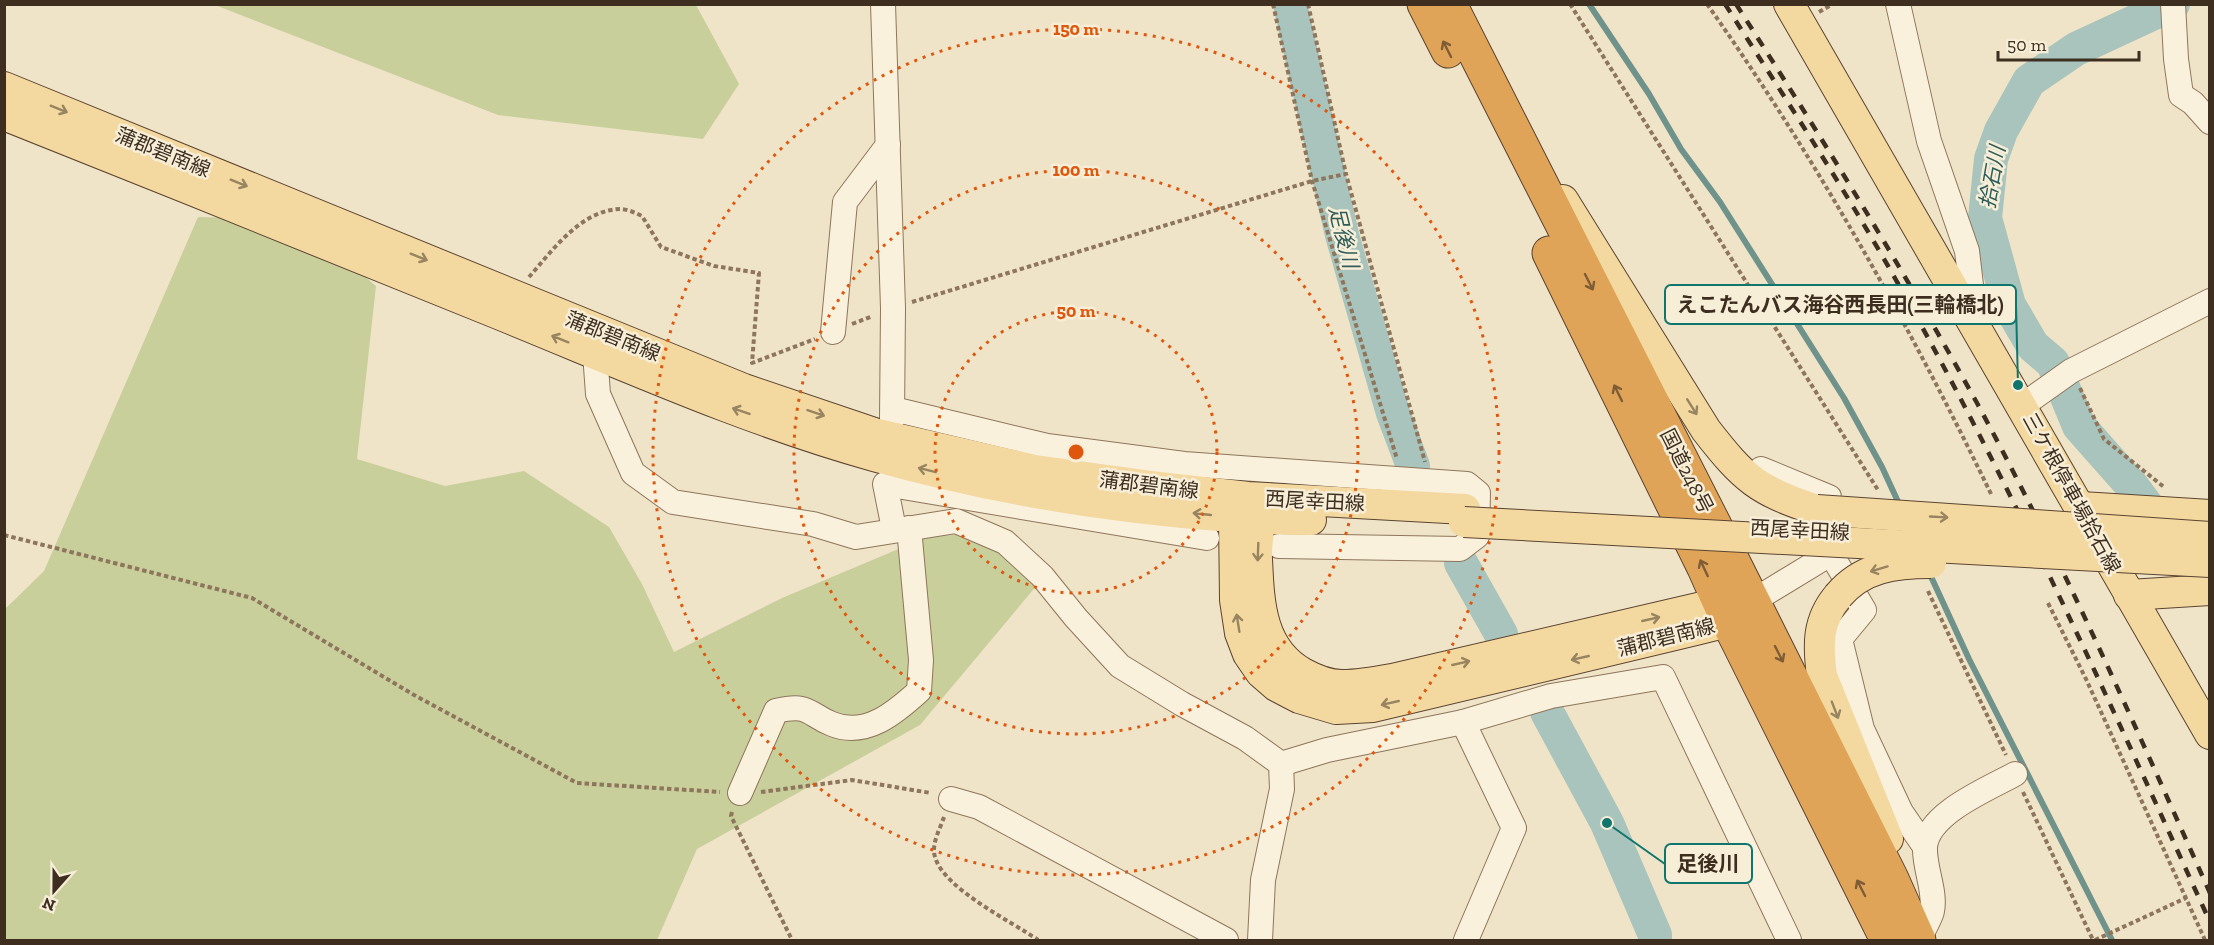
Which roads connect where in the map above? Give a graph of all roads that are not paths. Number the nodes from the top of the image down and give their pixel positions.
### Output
1 (883, 4) edge
2 (1424, 4) edge
3 (1450, 4) edge
4 (1789, 4) edge
5 (1898, 4) edge
6 (2174, 16) edge
7 (4, 87) edge
8 (1502, 111) junction
9 (4, 115) edge
10 (2210, 122) edge
11 (888, 145) junction
12 (1961, 299) junction
13 (2210, 301) edge
14 (833, 332) road end
15 (595, 353) junction
16 (2030, 397) junction
17 (1761, 469) dead end
18 (2081, 507) junction
19 (1247, 511) junction
20 (1465, 516) junction
21 (1894, 522) dead end
22 (2202, 522) edge
23 (901, 529) junction
24 (1207, 538) dead end
25 (1279, 546) dead end
26 (1830, 552) junction
27 (2210, 552) edge
28 (2210, 562) edge
29 (2207, 584) edge
30 (2129, 595) junction
31 (1753, 601) junction
32 (1724, 612) junction
33 (1463, 722) junction
34 (2210, 734) edge
35 (1281, 764) junction
36 (2014, 774) dead end
37 (740, 793) road end
38 (951, 799) road end
39 (1925, 847) junction
40 (1892, 879) junction
41 (1226, 940) edge
42 (1260, 940) edge
43 (1466, 940) edge
44 (1789, 940) edge
45 (1887, 940) edge
46 (1919, 940) edge

1 - 11 street
32 -> 2 highway, 国道248号
3 - 8 highway, 国道248号
4 - 12 main road, 三ケ根停車場拾石線
5 - 12 street
6 - 10 street
7 -> 19 main road, 蒲郡碧南線
8 -> 22 main road, bridge
8 -> 31 highway, 国道248号
15 -> 9 main road, 蒲郡碧南線
11 - 14 street
11 - 25 street
12 - 16 main road, 三ケ根停車場拾石線
13 - 16 street
19 -> 15 main road, 蒲郡碧南線
15 - 23 street
16 - 18 main road, 三ケ根停車場拾石線
17 - 26 street
18 - 22 main road
18 - 30 main road, 三ケ根停車場拾石線
19 - 20 main road, 西尾幸田線
19 - 32 main road, 蒲郡碧南線
20 - 27 main road, 西尾幸田線
20 - 28 main road, 西尾幸田線, bridge
21 - 26 street
23 - 24 street
23 - 35 street
23 - 37 street
26 - 31 street
26 - 39 street
29 - 30 main road
29 -> 40 main road, bridge
30 - 34 main road, 三ケ根停車場拾石線
31 - 32 main road, 蒲郡碧南線
31 -> 40 highway, 国道248号
45 -> 32 highway, 国道248号
33 - 35 street
33 - 43 street
33 - 44 street
35 - 42 street
36 - 39 street
38 - 41 street
39 - 46 street
40 - 46 highway, 国道248号

